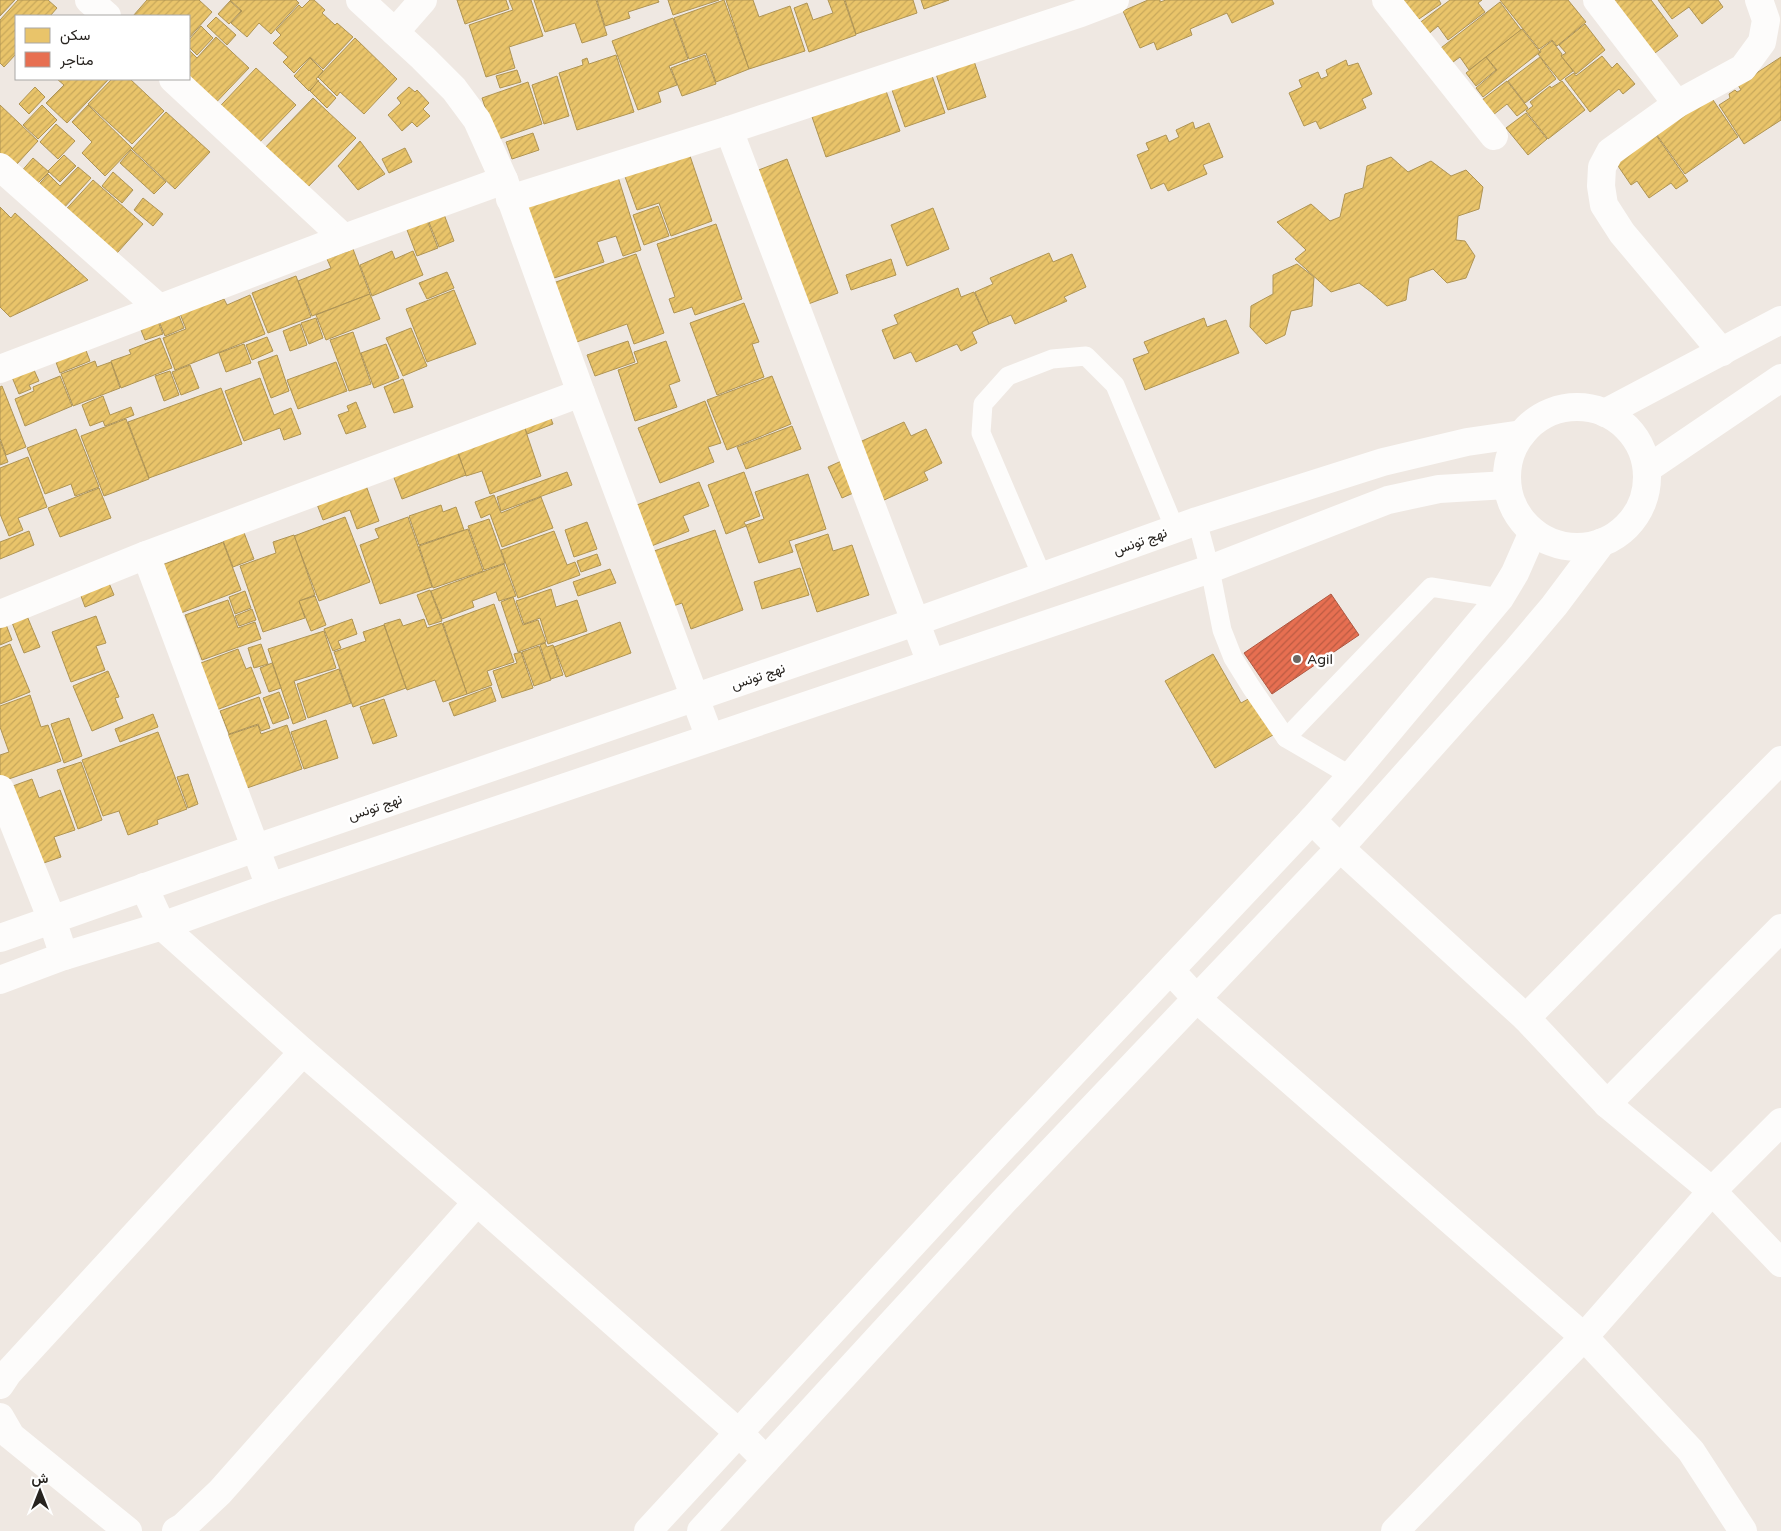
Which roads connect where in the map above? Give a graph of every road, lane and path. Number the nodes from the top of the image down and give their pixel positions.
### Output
1 (89, 0) edge
2 (360, 0) edge
3 (423, 0) edge
4 (1115, 0) edge
5 (1386, 0) edge
6 (1597, 0) edge
7 (1759, 0) edge
8 (1079, 7) edge
9 (106, 15) edge
10 (395, 32) junction
11 (174, 80) edge
12 (1677, 104) junction
13 (729, 130) junction
14 (1494, 136) dead end
15 (0, 167) edge
16 (507, 189) junction
17 (344, 238) junction
18 (159, 308) junction
19 (1781, 320) edge
20 (1722, 352) junction
21 (0, 369) edge
22 (1781, 378) edge
23 (581, 393) junction
24 (1604, 413) junction
25 (1522, 434) junction
26 (1647, 469) junction
27 (1507, 485) junction
28 (1186, 525) junction
29 (1533, 532) junction
30 (1602, 542) junction
31 (146, 554) junction
32 (1210, 569) junction
33 (1042, 576) junction
34 (1500, 598) junction
35 (0, 614) edge
36 (915, 622) junction
37 (931, 663) junction
38 (696, 698) junction
39 (710, 738) junction
40 (1286, 738) junction
41 (1781, 760) edge
42 (1352, 776) junction
43 (0, 789) edge
44 (1312, 820) junction
45 (256, 848) junction
46 (1340, 848) junction
47 (144, 887) junction
48 (270, 887) junction
49 (52, 920) junction
50 (162, 926) junction
51 (1781, 928) edge
52 (0, 938) edge
53 (64, 956) junction
54 (1171, 971) junction
55 (0, 980) edge
56 (1197, 999) junction
57 (1526, 1018) junction
58 (303, 1052) junction
59 (1607, 1104) junction
60 (1781, 1122) edge
61 (1712, 1191) junction
62 (477, 1202) junction
63 (1781, 1263) edge
64 (1584, 1337) junction
65 (0, 1385) edge
66 (0, 1416) edge
67 (738, 1433) junction
68 (766, 1460) junction
69 (128, 1531) edge
70 (176, 1531) edge
71 (648, 1531) edge
72 (701, 1531) edge
73 (1395, 1531) edge
74 (1743, 1531) edge

1 - 9 street
2 - 10 street
3 - 10 street
4 - 8 street
5 - 14 street
6 - 12 street
7 - 12 street
8 - 13 street
10 - 16 street
11 - 17 street
12 - 20 street
13 - 16 street
13 - 36 street
15 - 18 street
16 - 17 street
16 - 23 street
17 - 18 street
18 - 21 street
19 - 20 street
20 - 24 street
22 - 26 street
23 - 31 street
23 - 38 street
24 - 25 street
24 - 26 street
25 - 27 street
25 - 28 street, نهج تونس
26 - 30 street
27 - 29 street
27 - 32 street
28 - 32 lane
28 - 33 street, نهج تونس
28 - 33 lane
29 - 30 street
29 - 34 street
30 - 46 street
31 - 35 street
31 - 45 street
32 - 37 street
32 - 40 lane
33 - 36 street, نهج تونس
34 - 40 lane
34 - 42 street
36 - 37 street
36 - 38 street, نهج تونس
37 - 39 street
38 - 39 street
38 - 45 street, نهج تونس
39 - 48 street
40 - 42 lane
41 - 57 street
42 - 44 street
43 - 49 street
44 - 46 street
44 - 54 street
45 - 47 street, نهج تونس
45 - 48 street
46 - 56 street
46 - 57 street
47 - 49 street, نهج تونس
47 - 50 street
48 - 50 street
49 - 52 street, نهج تونس
49 - 53 street
50 - 53 street
50 - 58 street
51 - 59 street
53 - 55 street
54 - 56 street
54 - 67 street
56 - 64 street
56 - 68 street
57 - 59 street
58 - 62 street
58 - 65 street
59 - 61 street
60 - 61 street
61 - 63 street
61 - 64 street
62 - 67 street
62 - 70 street
64 - 73 street
64 - 74 street
66 - 69 street
67 - 68 street
67 - 71 street
68 - 72 street

